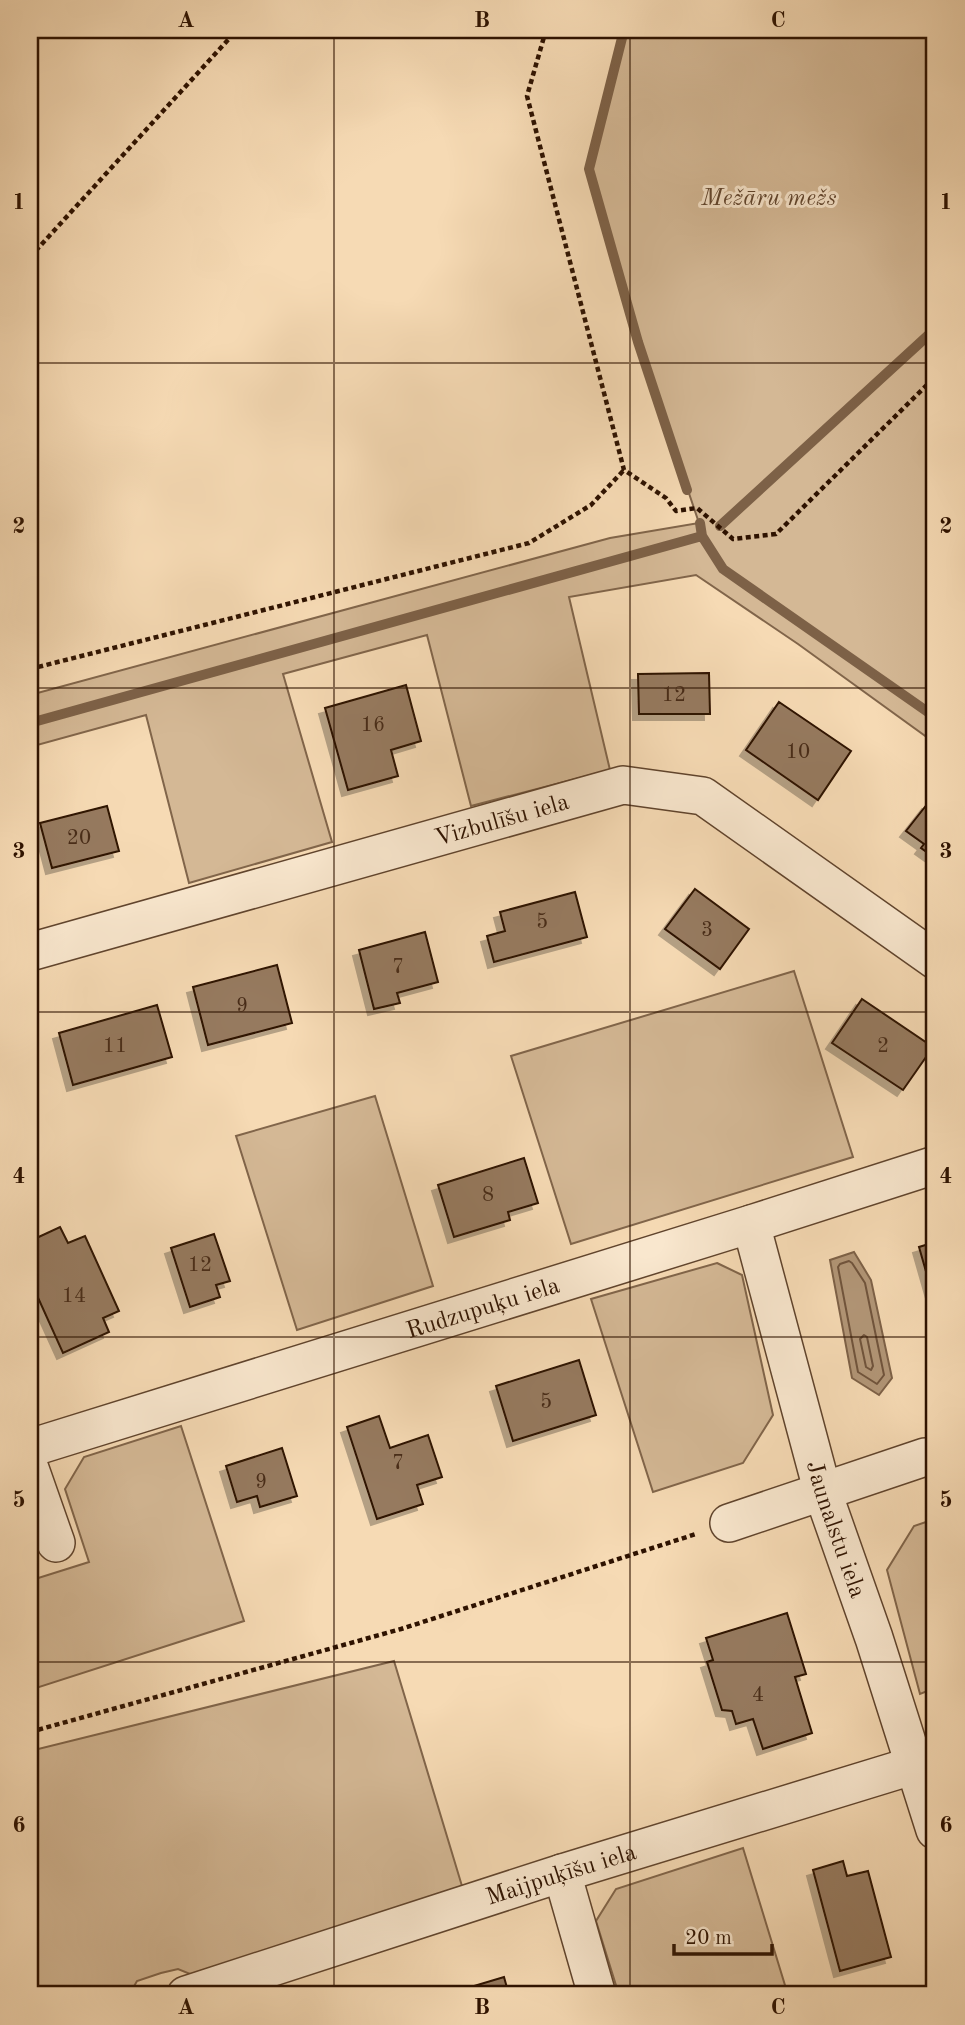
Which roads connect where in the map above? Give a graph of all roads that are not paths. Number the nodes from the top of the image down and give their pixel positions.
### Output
1 (30, 952) edge
2 (935, 960) edge
3 (935, 1165) edge
4 (751, 1224) junction
5 (30, 1448) edge
6 (925, 1457) dead end
7 (30, 1469) edge
8 (823, 1493) junction
9 (729, 1523) road end
10 (56, 1543) dead end
11 (925, 1761) edge
12 (935, 1829) edge
13 (562, 1873) junction
14 (186, 1995) edge
15 (597, 1995) edge

1 - 2 street, Vizbulīšu iela
3 - 4 street, Rudzupuķu iela
4 - 5 street, Rudzupuķu iela
4 - 8 street, Jaunalstu iela
6 - 8 street
7 - 10 street
8 - 9 street
8 - 11 street, Jaunalstu iela
11 - 12 street, Jaunalstu iela
11 - 13 street, Maijpuķīšu iela
13 - 14 street, Maijpuķīšu iela
13 - 15 street

